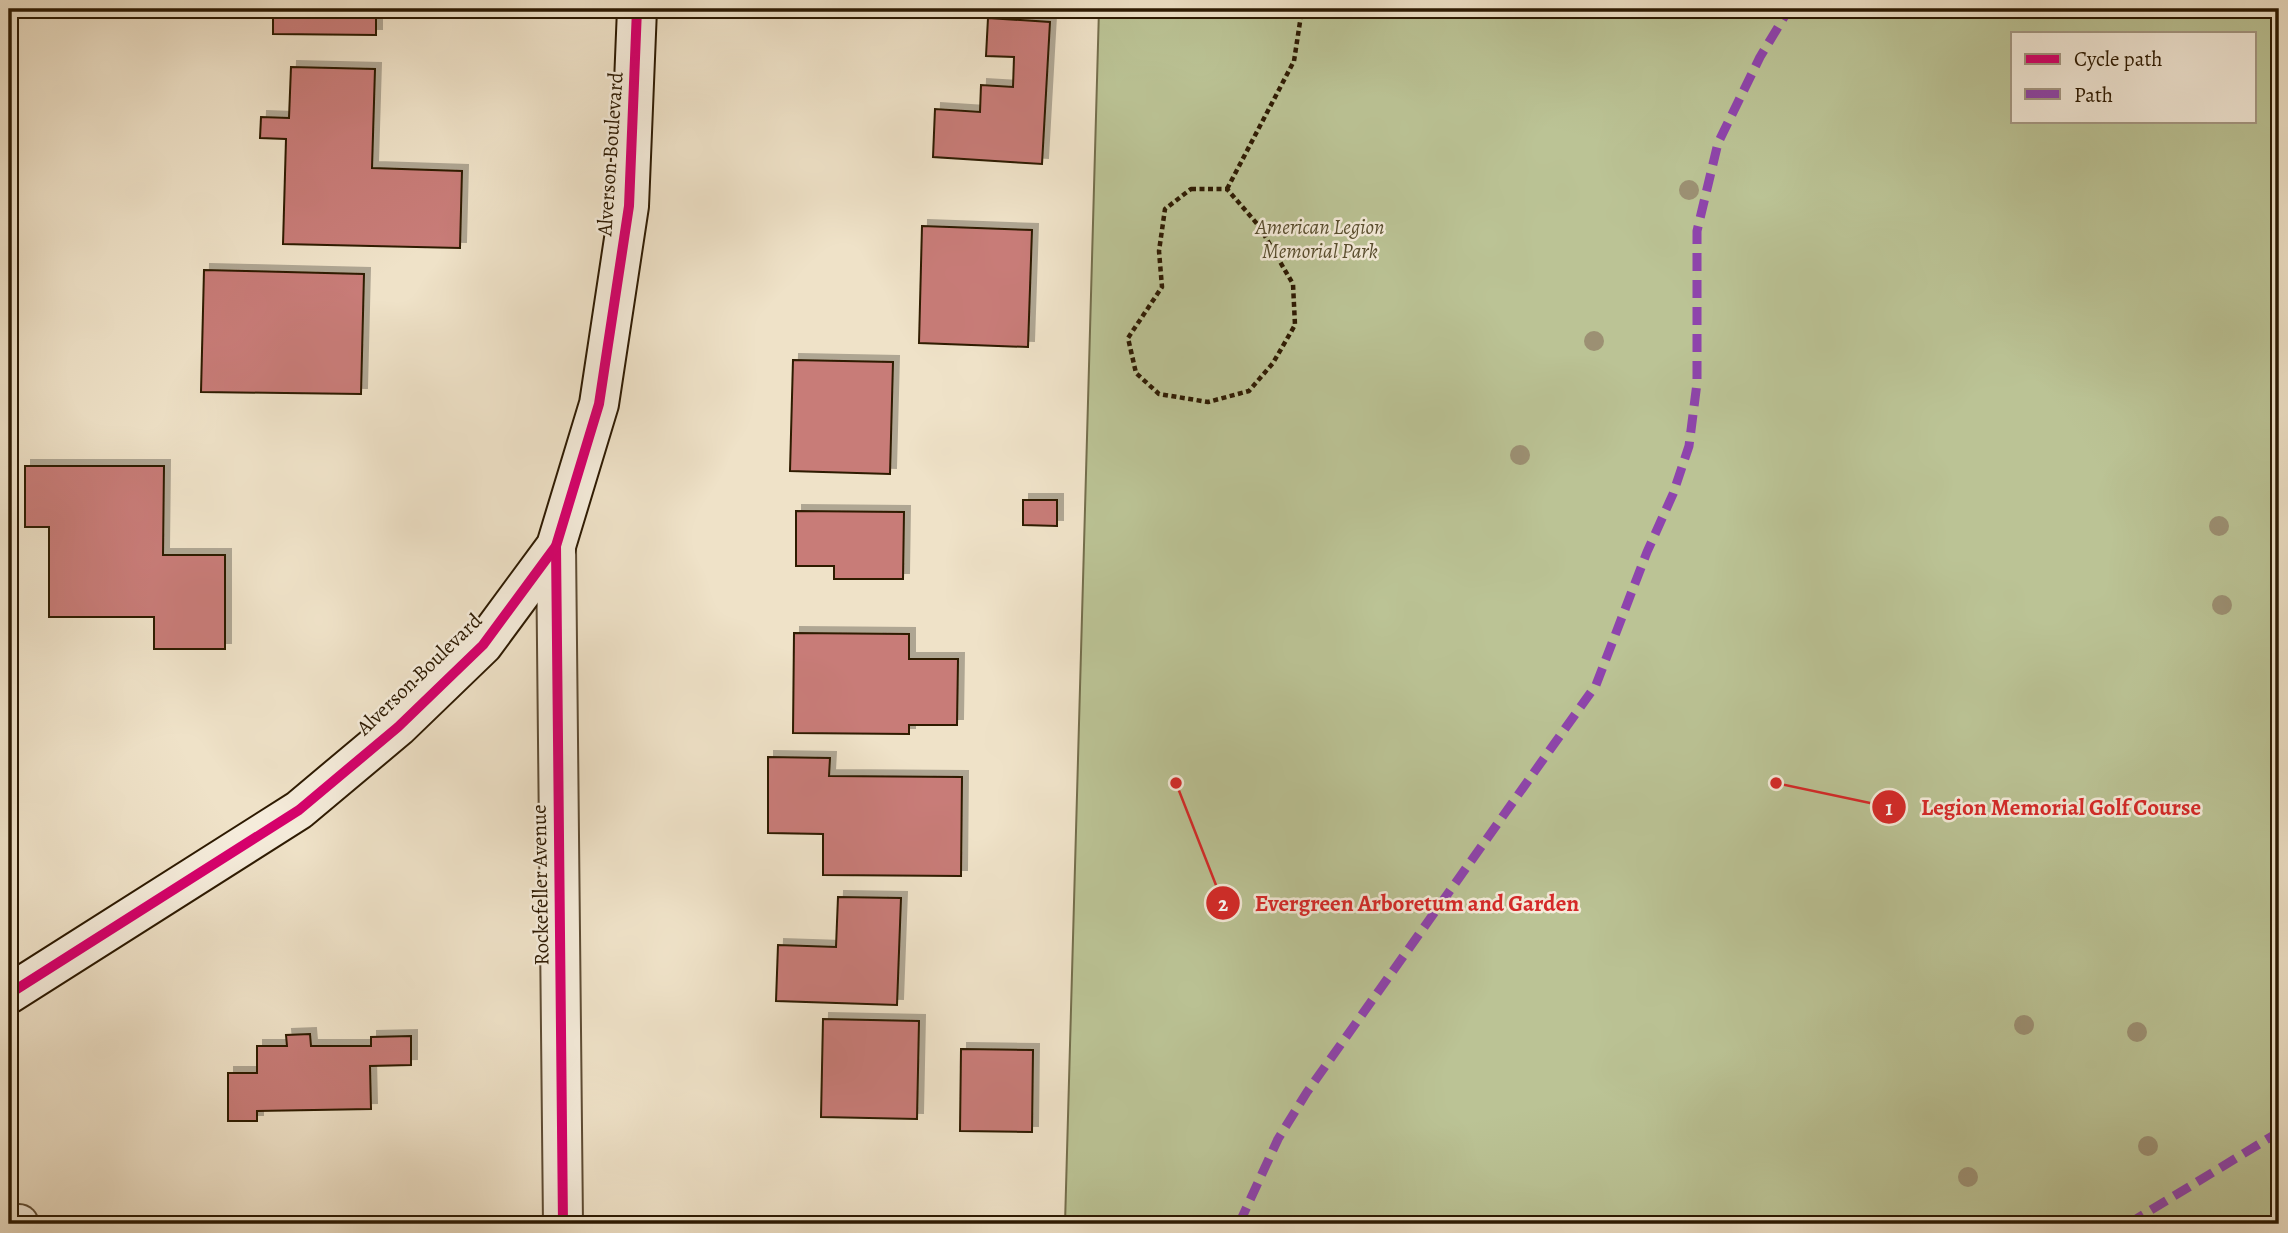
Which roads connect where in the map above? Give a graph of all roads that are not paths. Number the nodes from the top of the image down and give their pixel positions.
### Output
1 (637, 9) edge
2 (556, 546) junction
3 (9, 994) edge
4 (9, 1224) edge
5 (19, 1224) edge
6 (563, 1224) edge

1 - 2 main road, Alverson Boulevard
2 - 3 main road, Alverson Boulevard
2 - 6 main road, Rockefeller Avenue
4 - 5 main road

